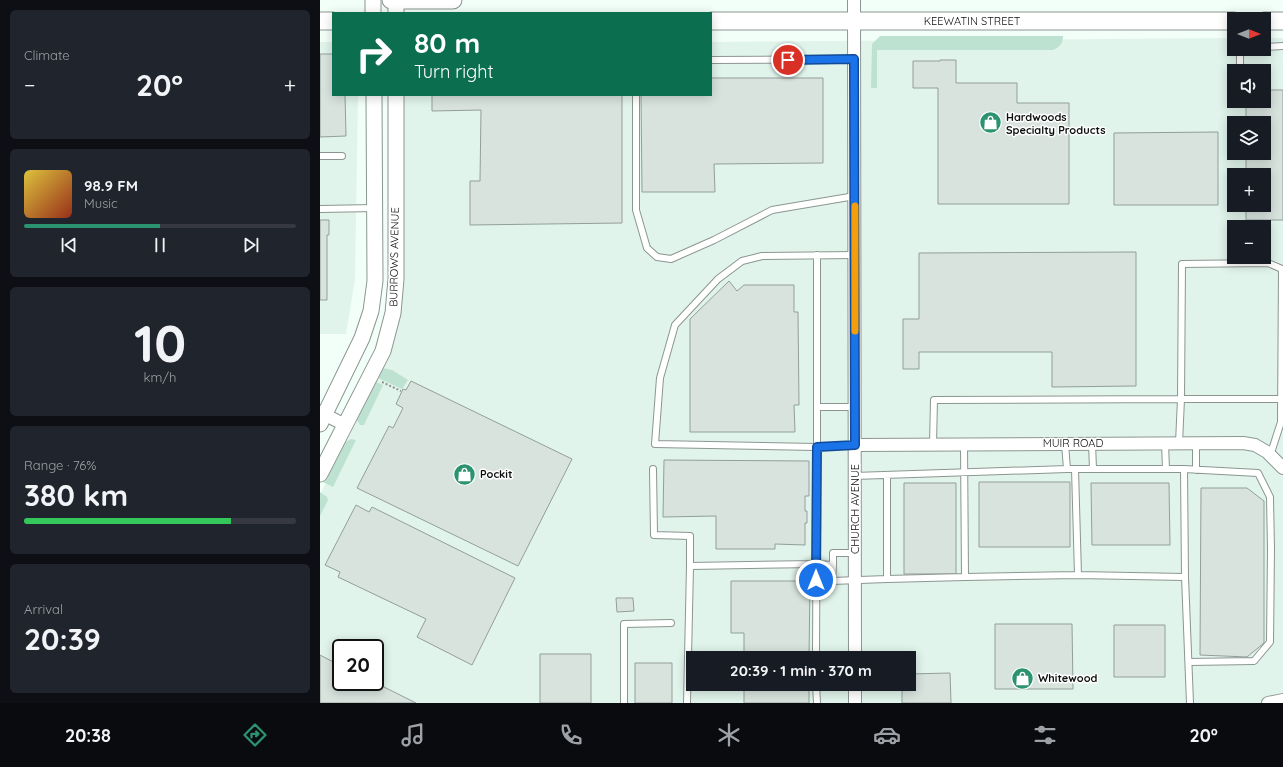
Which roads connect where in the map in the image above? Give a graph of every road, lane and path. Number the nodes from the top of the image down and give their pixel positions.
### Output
1 (373, 0) edge
2 (391, 0) edge
3 (396, 0) edge
4 (453, 0) edge
5 (854, 0) edge
6 (373, 12) edge
7 (396, 12) edge
8 (320, 21) edge
9 (332, 21) edge
10 (712, 21) edge
11 (854, 21) junction
12 (1227, 21) edge
13 (1271, 21) edge
14 (1283, 21) edge
15 (1283, 46) edge
16 (1271, 47) edge
17 (854, 59) junction
18 (712, 60) edge
19 (374, 96) edge
20 (396, 96) edge
21 (636, 96) edge
22 (320, 156) edge
23 (342, 156) dead end
24 (855, 196) junction
25 (375, 208) junction
26 (396, 208) junction
27 (320, 209) edge
28 (817, 255) junction
29 (855, 255) junction
30 (1282, 269) edge
31 (370, 376) junction
32 (401, 391) dead end
33 (1181, 399) junction
34 (1281, 399) junction
35 (817, 407) junction
36 (855, 407) junction
37 (322, 417) edge
38 (345, 425) junction
39 (1092, 443) junction
40 (1165, 443) junction
41 (1179, 443) junction
42 (1196, 443) junction
43 (933, 444) junction
44 (964, 444) junction
45 (1065, 444) junction
46 (855, 445) junction
47 (817, 447) junction
48 (1270, 456) junction
49 (1283, 468) edge
50 (653, 469) dead end
51 (1067, 469) junction
52 (1075, 469) junction
53 (1094, 469) junction
54 (1166, 469) junction
55 (1184, 469) junction
56 (1196, 470) junction
57 (965, 472) junction
58 (320, 474) edge
59 (888, 475) junction
60 (854, 476) junction
61 (855, 553) junction
62 (816, 564) junction
63 (833, 565) junction
64 (690, 566) junction
65 (1078, 575) junction
66 (965, 577) junction
67 (1185, 577) junction
68 (887, 579) junction
69 (855, 580) junction
70 (671, 623) dead end
71 (816, 651) edge
72 (855, 651) edge
73 (1189, 662) junction
74 (816, 691) edge
75 (855, 691) edge
76 (1283, 700) edge
77 (624, 703) edge
78 (687, 703) edge
79 (817, 703) edge
80 (855, 703) edge
81 (1190, 703) edge
82 (1268, 703) edge

1 - 6 street
2 - 3 main road
3 - 4 main road
3 - 7 street
5 - 11 street, CHURCH AVENUE
8 - 9 main road
10 - 11 main road, KEEWATIN STREET
11 - 12 main road, KEEWATIN STREET
11 - 17 street, CHURCH AVENUE
13 - 14 main road
15 - 16 lane
17 - 18 lane
17 - 24 street, CHURCH AVENUE
19 - 25 street, BURROWS AVENUE
20 - 26 street, BURROWS AVENUE
21 - 24 lane
22 - 23 lane
24 - 29 street, CHURCH AVENUE
25 - 26 street
25 - 27 lane
25 - 37 street, BURROWS AVENUE
26 - 31 street, BURROWS AVENUE
28 - 29 lane
28 - 35 lane
28 - 47 lane
29 - 36 street, CHURCH AVENUE
30 - 33 lane
30 - 34 lane
31 - 32 path
31 - 38 street, BURROWS AVENUE
33 - 34 lane
33 - 41 lane
33 - 43 lane
34 - 48 lane
35 - 36 lane
35 - 47 lane
36 - 46 street, CHURCH AVENUE
37 - 38 street
38 - 58 street, BURROWS AVENUE
39 - 40 street, MUIR ROAD
39 - 45 street, MUIR ROAD
39 - 53 lane
40 - 41 street, MUIR ROAD
40 - 54 lane
41 - 42 street, MUIR ROAD
42 - 48 street, MUIR ROAD
42 - 56 lane
43 - 44 street, MUIR ROAD
43 - 46 street, MUIR ROAD
44 - 45 street, MUIR ROAD
44 - 57 lane
45 - 51 lane
46 - 47 lane
46 - 60 street, CHURCH AVENUE
47 - 62 lane
48 - 49 street, MUIR ROAD
50 - 64 lane
51 - 52 lane
51 - 57 lane
52 - 53 lane
52 - 65 lane
53 - 54 lane
54 - 55 lane
55 - 56 lane
55 - 67 lane
56 - 73 lane
57 - 59 lane
57 - 66 lane
59 - 60 lane
59 - 68 lane
60 - 61 street, CHURCH AVENUE
61 - 63 lane
61 - 69 street, CHURCH AVENUE
62 - 63 lane
62 - 64 lane
62 - 71 lane
63 - 69 lane
64 - 78 lane
65 - 66 lane
65 - 67 lane
66 - 68 lane
67 - 73 lane
68 - 69 lane
69 - 72 street, CHURCH AVENUE
70 - 77 lane
73 - 81 lane
74 - 79 lane
75 - 80 street
76 - 82 street

